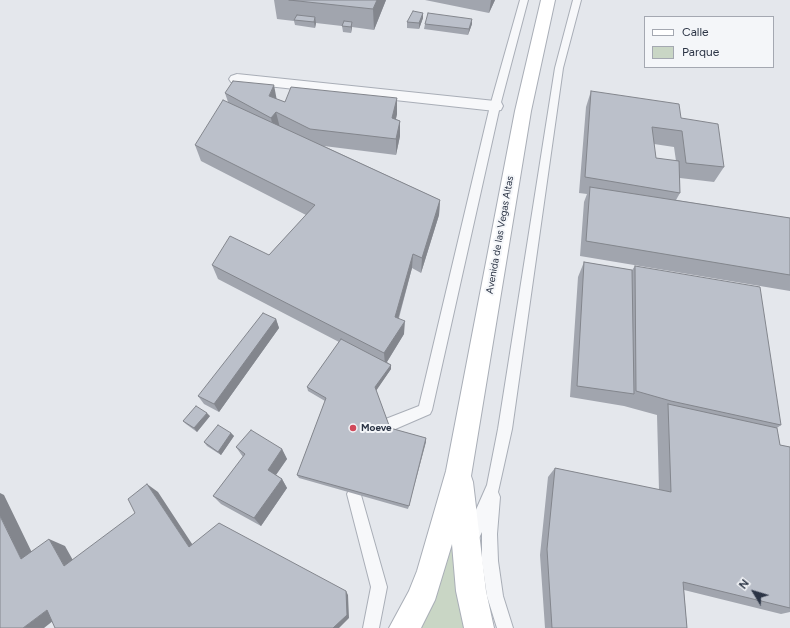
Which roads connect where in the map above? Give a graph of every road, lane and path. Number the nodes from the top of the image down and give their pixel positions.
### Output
1 (524, 0) edge
2 (548, 0) edge
3 (577, 0) edge
4 (237, 79) dead end
5 (495, 106) junction
6 (378, 446) edge
7 (367, 466) edge
8 (459, 471) junction
9 (494, 485) junction
10 (467, 548) junction
11 (371, 628) edge
12 (404, 628) edge
13 (479, 628) edge
14 (504, 628) edge

1 - 5 lane
2 - 8 main road, Avenida de las Vegas Altas
3 - 9 lane
4 - 5 street
5 - 6 lane
7 - 11 lane
8 - 10 main road, Avenida de las Vegas Altas
8 - 12 main road, Avenida de las Vegas Altas
9 - 10 lane
9 - 14 lane
10 - 13 main road, Avenida de las Vegas Altas

